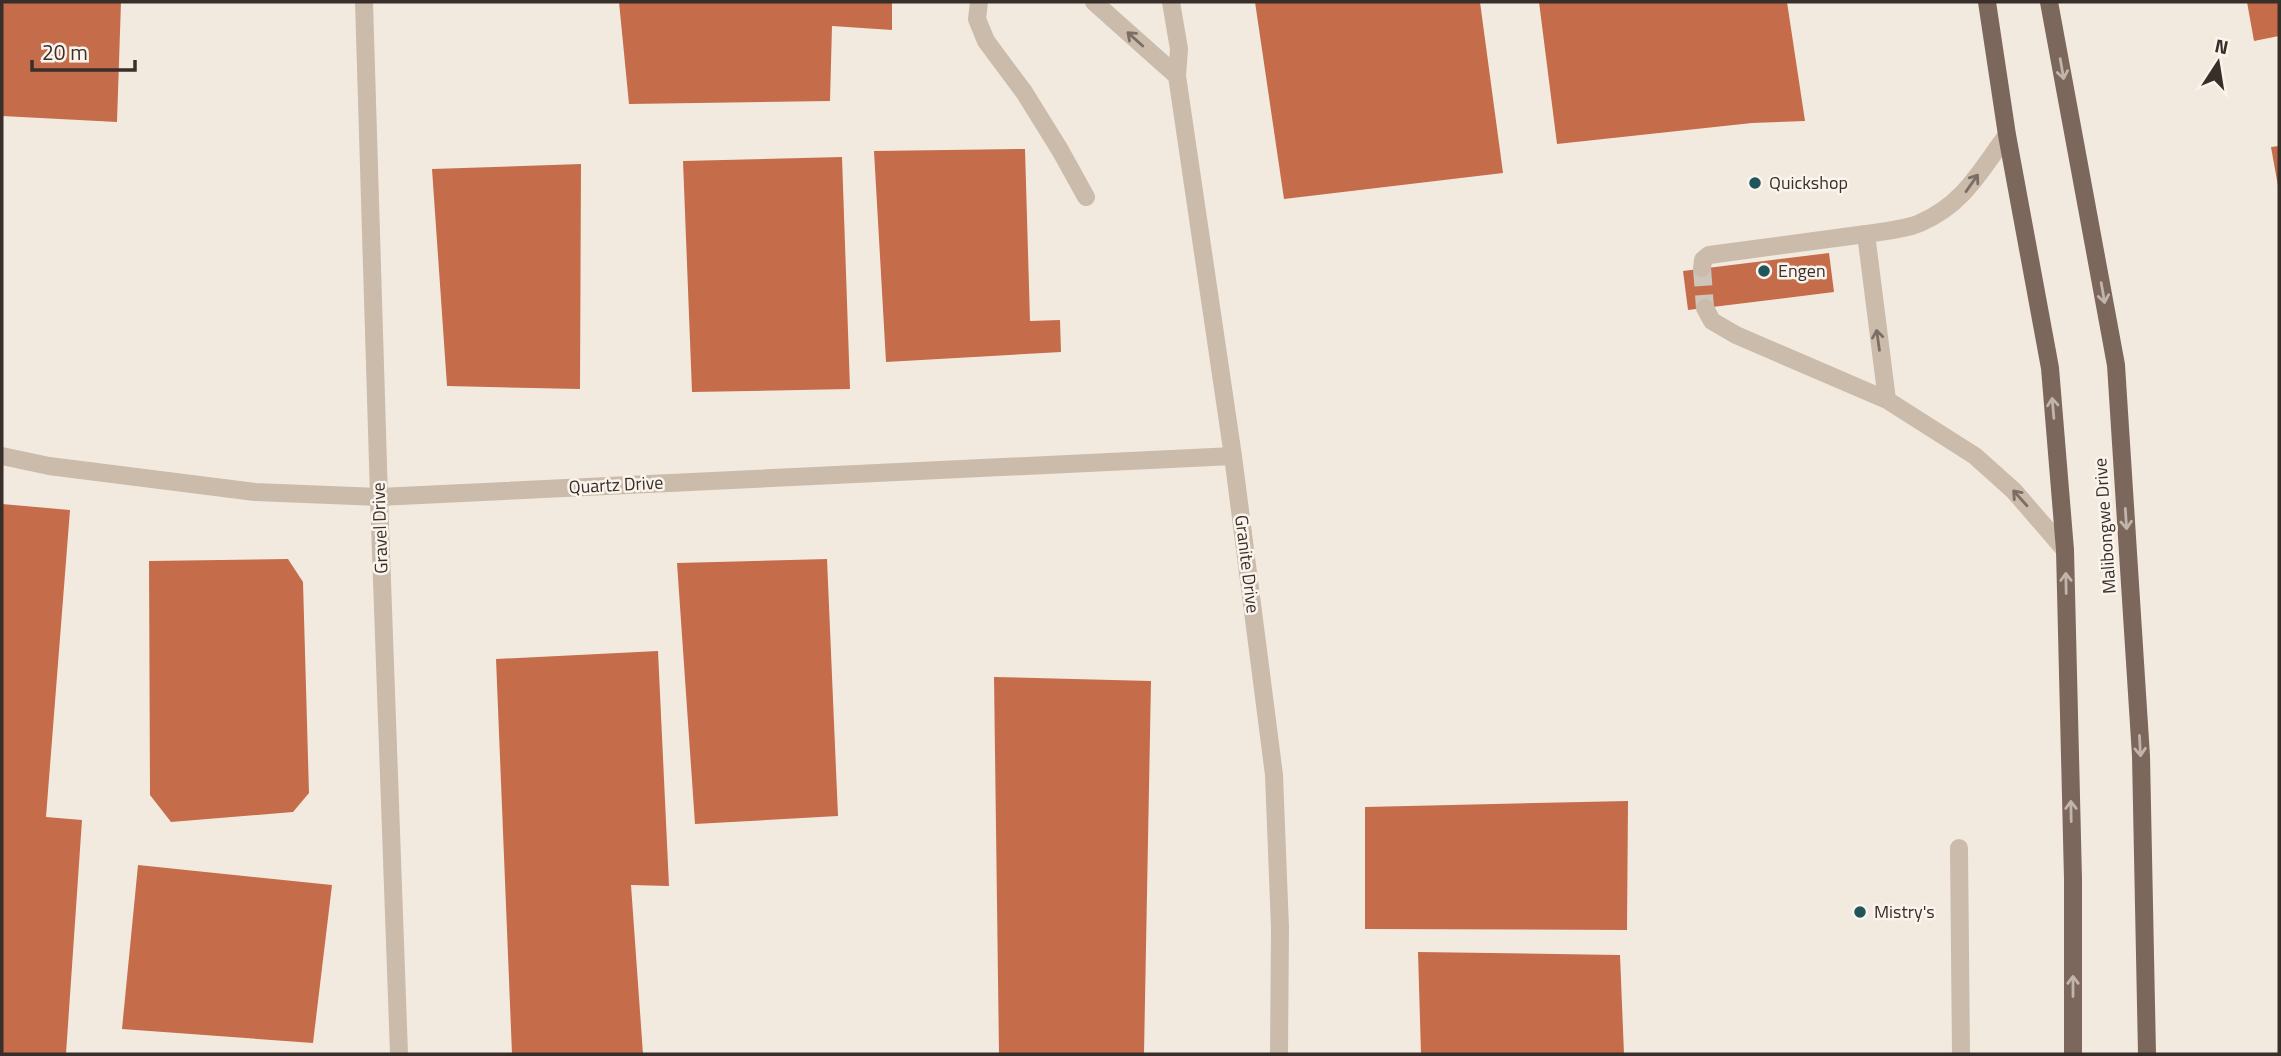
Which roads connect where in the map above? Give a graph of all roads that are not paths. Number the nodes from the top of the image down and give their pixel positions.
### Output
1 (364, 2) edge
2 (979, 2) edge
3 (1094, 2) edge
4 (1171, 2) edge
5 (1987, 2) edge
6 (2049, 2) edge
7 (1177, 76) junction
8 (2007, 135) junction
9 (1086, 197) dead end
10 (1866, 234) junction
11 (1702, 268) dead end
12 (1705, 308) tunnel mouth
13 (1887, 400) junction
14 (2, 456) edge
15 (1233, 456) junction
16 (379, 497) junction
17 (2066, 550) junction
18 (1959, 848) dead end
19 (399, 1054) edge
20 (1279, 1054) edge
21 (1961, 1054) edge
22 (2073, 1054) edge
23 (2147, 1054) edge

1 - 16 street, Gravel Drive
2 - 9 street
7 -> 3 street
4 - 7 street, Granite Drive
5 - 8 main road
6 -> 23 main road, Malibongwe Drive
7 - 15 street, Granite Drive
10 -> 8 street
17 -> 8 main road
10 - 11 street
13 -> 10 street
12 - 13 street
17 -> 13 street
14 - 16 street, Quartz Drive
15 - 16 street, Quartz Drive
15 - 20 street, Granite Drive
16 - 19 street, Gravel Drive
22 -> 17 main road
18 - 21 street

